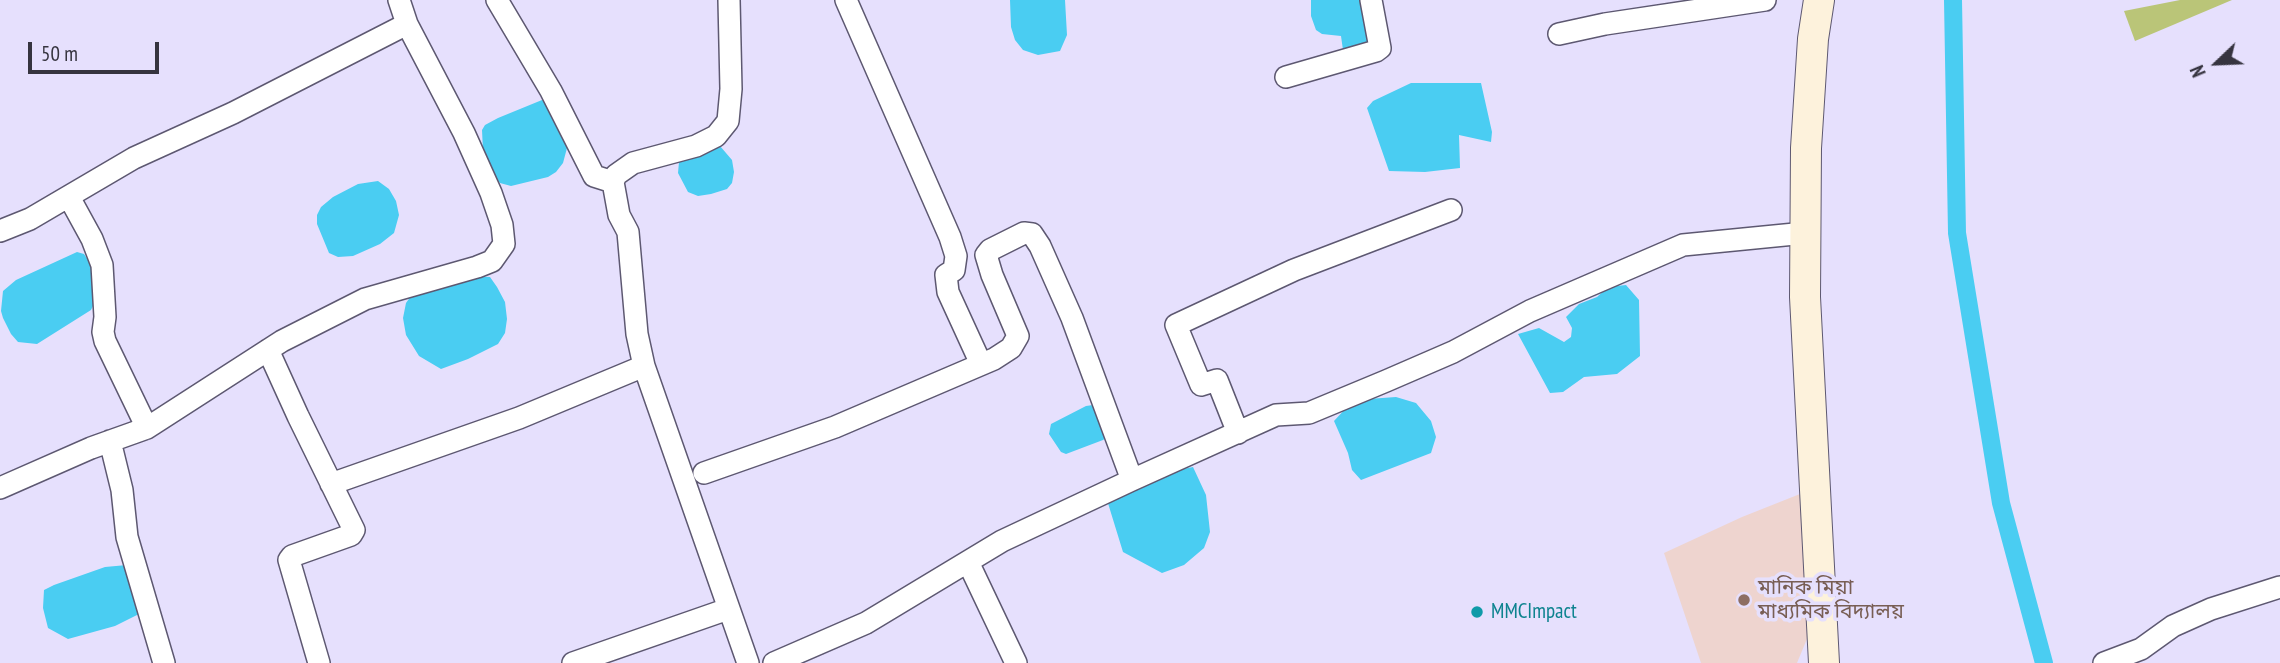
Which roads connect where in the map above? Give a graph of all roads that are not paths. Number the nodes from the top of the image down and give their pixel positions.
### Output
1 (399, 0) edge
2 (497, 0) edge
3 (729, 0) edge
4 (846, 0) edge
5 (1371, 0) edge
6 (1765, 0) edge
7 (1819, 0) edge
8 (407, 24) junction
9 (1559, 34) dead end
10 (1286, 77) dead end
11 (613, 182) junction
12 (69, 197) junction
13 (1451, 210) dead end
14 (0, 231) edge
15 (1805, 233) junction
16 (268, 350) junction
17 (981, 364) junction
18 (644, 366) junction
19 (147, 428) junction
20 (1238, 433) junction
21 (110, 441) junction
22 (704, 473) dead end
23 (1132, 480) junction
24 (331, 484) junction
25 (0, 488) edge
26 (968, 562) junction
27 (2280, 587) edge
28 (728, 609) junction
29 (164, 663) edge
30 (319, 663) edge
31 (573, 663) edge
32 (748, 663) edge
33 (774, 663) edge
34 (1016, 663) edge
35 (1824, 663) edge
36 (2104, 663) edge

1 - 8 street
2 - 11 street
3 - 11 street
4 - 17 street
5 - 10 street
6 - 9 street
7 - 15 street
8 - 12 street
8 - 16 street
11 - 18 street
12 - 14 street
12 - 19 street
13 - 20 street
15 - 20 street
15 - 35 street
16 - 19 street
16 - 24 street
17 - 22 street
17 - 23 street
18 - 24 street
18 - 28 street
19 - 21 street
20 - 23 street
21 - 25 street
21 - 29 street
23 - 26 street
24 - 30 street
26 - 33 street
26 - 34 street
27 - 36 street
28 - 31 street
28 - 32 street

